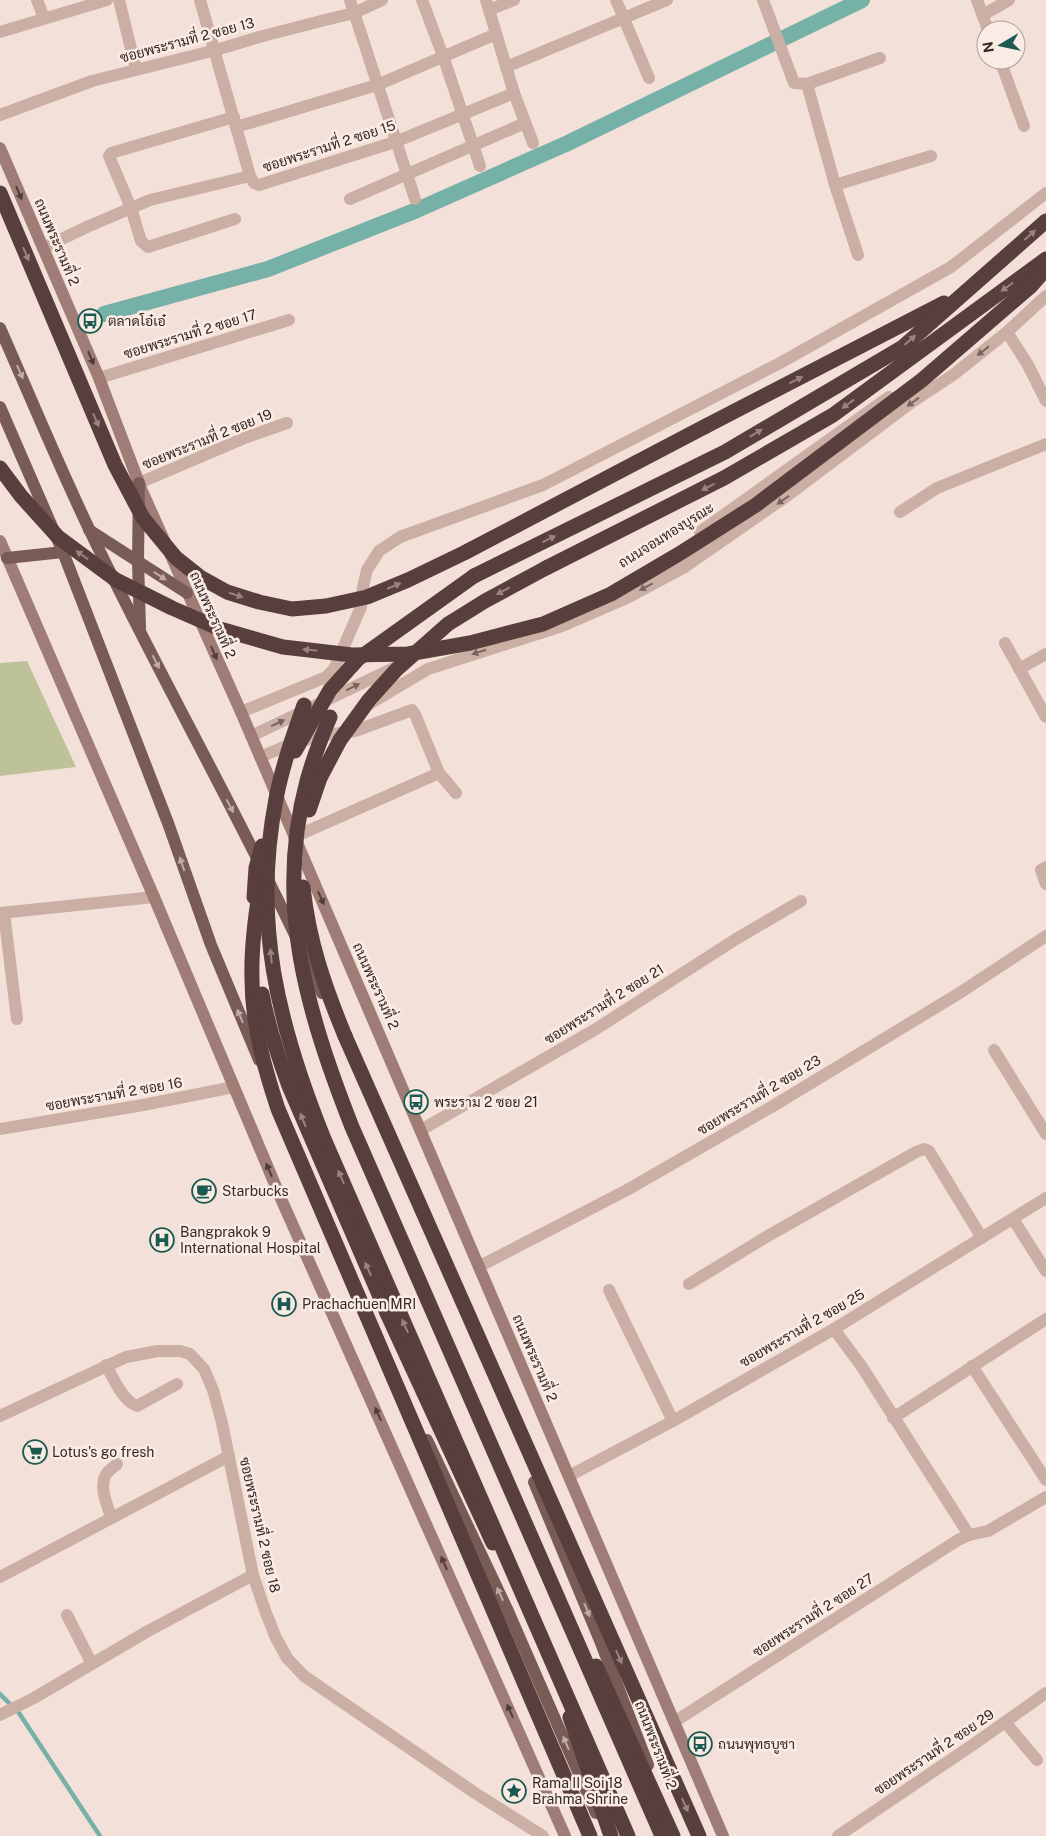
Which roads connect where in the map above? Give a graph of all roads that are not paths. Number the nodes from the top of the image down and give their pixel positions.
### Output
1 (37, 0) edge
2 (107, 0) edge
3 (120, 0) edge
4 (200, 0) edge
5 (382, 0) edge
6 (422, 0) edge
7 (514, 0) edge
8 (616, 0) edge
9 (667, 0) edge
10 (763, 0) edge
11 (978, 0) edge
12 (1009, 0) edge
13 (488, 5) edge
14 (352, 6) edge
15 (983, 15) junction
16 (623, 17) junction
17 (44, 18) junction
18 (985, 20) edge
19 (0, 32) edge
20 (496, 34) junction
21 (216, 50) junction
22 (443, 56) junction
23 (880, 58) dead end
24 (506, 67) junction
25 (136, 69) junction
26 (1004, 70) edge
27 (648, 78) dead end
28 (807, 84) junction
29 (377, 85) junction
30 (514, 92) junction
31 (462, 114) junction
32 (0, 115) edge
33 (235, 122) junction
34 (525, 123) junction
35 (1024, 126) dead end
36 (395, 142) junction
37 (473, 144) junction
38 (533, 144) dead end
39 (0, 148) edge
40 (931, 156) dead end
41 (480, 166) dead end
42 (406, 173) junction
43 (250, 176) junction
44 (835, 185) junction
45 (0, 193) edge
46 (1046, 193) edge
47 (350, 199) dead end
48 (415, 199) dead end
49 (131, 208) junction
50 (235, 219) dead end
51 (1046, 221) edge
52 (43, 248) junction
53 (858, 255) dead end
54 (1046, 259) edge
55 (1046, 270) edge
56 (968, 290) junction
57 (1046, 296) edge
58 (289, 320) dead end
59 (0, 328) edge
60 (1007, 332) junction
61 (99, 378) junction
62 (1046, 401) edge
63 (0, 407) edge
64 (287, 423) dead end
65 (1046, 444) edge
66 (0, 468) edge
67 (139, 483) junction
68 (900, 512) dead end
69 (89, 530) junction
70 (0, 541) edge
71 (63, 552) junction
72 (7, 558) junction
73 (138, 561) junction
74 (187, 593) junction
75 (140, 632) junction
76 (1005, 643) dead end
77 (1046, 654) edge
78 (1019, 669) junction
79 (304, 705) dead end
80 (241, 712) junction
81 (330, 716) dead end
82 (1046, 717) edge
83 (335, 735) junction
84 (252, 736) junction
85 (260, 758) junction
86 (439, 773) junction
87 (456, 793) dead end
88 (302, 801) junction
89 (271, 829) junction
90 (292, 832) junction
91 (1046, 867) edge
92 (1046, 884) edge
93 (154, 897) junction
94 (801, 901) dead end
95 (2, 913) edge
96 (1046, 936) edge
97 (17, 1020) dead end
98 (994, 1050) dead end
99 (234, 1086) junction
100 (0, 1129) edge
101 (420, 1130) junction
102 (1046, 1134) edge
103 (1046, 1198) edge
104 (1013, 1218) junction
105 (982, 1238) junction
106 (480, 1266) junction
107 (1046, 1271) edge
108 (690, 1284) dead end
109 (609, 1290) dead end
110 (1046, 1320) edge
111 (834, 1329) junction
112 (106, 1365) junction
113 (972, 1366) junction
114 (177, 1384) dead end
115 (0, 1416) edge
116 (893, 1418) junction
117 (673, 1421) junction
118 (229, 1456) junction
119 (117, 1464) dead end
120 (569, 1476) junction
121 (1046, 1480) edge
122 (1046, 1497) edge
123 (111, 1517) junction
124 (969, 1535) junction
125 (253, 1575) junction
126 (0, 1577) edge
127 (67, 1615) dead end
128 (92, 1664) junction
129 (1046, 1693) edge
130 (4, 1714) edge
131 (674, 1722) junction
132 (1005, 1722) junction
133 (1037, 1760) dead end
134 (544, 1836) edge
135 (565, 1836) edge
136 (590, 1836) edge
137 (606, 1836) edge
138 (611, 1836) edge
139 (628, 1836) edge
140 (662, 1836) edge
141 (674, 1836) edge
142 (699, 1836) edge
143 (724, 1836) edge
144 (838, 1836) edge

1 - 17 street
2 - 17 street
3 - 25 street
4 - 21 street
5 - 14 street, ซอยพระรามที่ 2 ซอย 13
6 - 22 street
7 - 13 street
8 - 16 street
9 - 16 street
10 - 28 street
11 - 15 street
12 - 15 street
13 - 20 street
14 - 21 street, ซอยพระรามที่ 2 ซอย 13
14 - 29 street
15 - 18 street
16 - 24 street
16 - 27 street
17 - 19 street
20 - 22 street
20 - 24 street
21 - 25 street, ซอยพระรามที่ 2 ซอย 13
21 - 33 street
22 - 29 street
22 - 31 street
23 - 28 street
24 - 30 street
25 - 32 street, ซอยพระรามที่ 2 ซอย 13
26 - 35 street
28 - 44 street
29 - 33 street
29 - 36 street
30 - 31 street, ซอยพระรามที่ 2 ซอย 15
30 - 34 street
31 - 36 street, ซอยพระรามที่ 2 ซอย 15
31 - 37 street
33 - 43 street
33 - 49 street
34 - 37 street
34 - 38 street
36 - 42 street
36 - 43 street, ซอยพระรามที่ 2 ซอย 15
37 - 41 street
37 - 42 street
39 -> 52 main road, ถนนพระรามที่ 2
40 - 44 street
42 - 47 street
42 - 48 street
43 - 49 street, ซอยพระรามที่ 2 ซอย 15
44 - 53 street
45 -> 56 highway, bridge
46 - 80 street
49 - 50 street
49 - 52 street, ซอยพระรามที่ 2 ซอย 15
56 -> 51 highway
52 -> 61 main road, ถนนพระรามที่ 2
54 -> 141 highway, bridge
55 -> 66 highway, bridge
84 -> 55 street, ถนนจอมทองบูรณะ
138 -> 56 highway, bridge
57 - 60 street
58 - 61 street, ซอยพระรามที่ 2 ซอย 17
59 -> 69 main road, ถนนพระรามที่ 2
60 - 62 street
60 -> 83 street
61 - 67 main road, ถนนพระรามที่ 2
63 - 71 main road
64 - 67 street, ซอยพระรามที่ 2 ซอย 19
65 - 68 street
67 - 73 main road
67 - 74 main road, ถนนพระรามที่ 2
69 - 73 main road
69 - 75 main road, ถนนพระรามที่ 2
70 - 72 main road
71 - 72 main road
137 -> 71 main road
72 - 93 main road
73 -> 74 main road
73 - 75 main road
74 -> 80 main road, ถนนพระรามที่ 2
75 -> 141 main road, ถนนพระรามที่ 2
76 - 78 street
77 - 78 street
78 - 82 street
79 - 89 highway, bridge
80 - 84 main road, ถนนพระรามที่ 2
81 - 88 highway, bridge
83 - 85 street
83 - 86 street
83 - 90 street
84 - 85 main road, ถนนพระรามที่ 2
85 - 90 main road, ถนนพระรามที่ 2
86 - 87 street
86 - 90 street
88 - 140 highway, bridge
88 -> 142 highway, bridge
89 - 136 highway, bridge
139 -> 89 highway, bridge
90 -> 101 main road, ถนนพระรามที่ 2
91 - 92 street
93 - 95 street
93 - 99 main road
94 - 101 street, ซอยพระรามที่ 2 ซอย 21
95 - 97 street
96 - 106 street, ซอยพระรามที่ 2 ซอย 23
98 - 102 street
99 - 100 street, ซอยพระรามที่ 2 ซอย 16
135 -> 99 main road
101 - 106 main road, ถนนพระรามที่ 2
103 - 104 street, ซอยพระรามที่ 2 ซอย 25
104 - 105 street, ซอยพระรามที่ 2 ซอย 25
104 - 107 street
105 - 108 street
105 - 111 street, ซอยพระรามที่ 2 ซอย 25
106 - 120 main road, ถนนพระรามที่ 2
109 - 117 street
110 - 113 street
111 - 116 street
111 - 117 street, ซอยพระรามที่ 2 ซอย 25
112 - 114 street
112 - 115 street, ซอยพระรามที่ 2 ซอย 18
112 - 118 street, ซอยพระรามที่ 2 ซอย 18
113 - 116 street
113 - 121 street
116 - 124 street
117 - 120 street, ซอยพระรามที่ 2 ซอย 25
118 - 123 street
118 - 125 street, ซอยพระรามที่ 2 ซอย 18
119 - 123 street
120 - 131 main road, ถนนพระรามที่ 2
122 - 124 street, ซอยพระรามที่ 2 ซอย 27
123 - 126 street
124 - 131 street, ซอยพระรามที่ 2 ซอย 27
125 - 128 street
125 - 134 street, ซอยพระรามที่ 2 ซอย 18
127 - 128 street
128 - 130 street
129 - 132 street, ซอยพระรามที่ 2 ซอย 29
131 - 143 main road, ถนนพระรามที่ 2
132 - 133 street
132 - 144 street, ซอยพระรามที่ 2 ซอย 29

